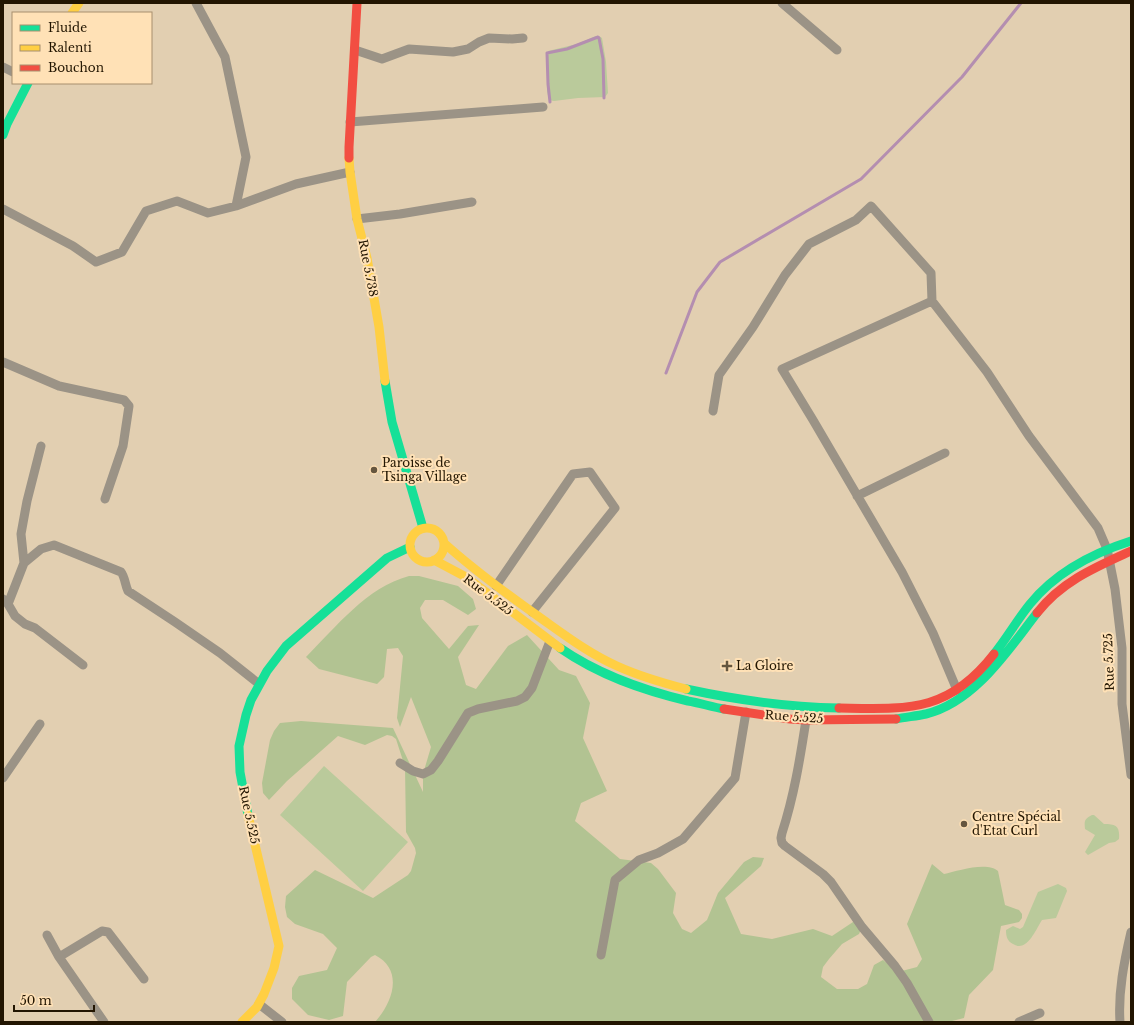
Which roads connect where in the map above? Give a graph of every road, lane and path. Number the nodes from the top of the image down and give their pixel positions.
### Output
1 (79, 3) edge
2 (196, 3) edge
3 (357, 3) edge
4 (782, 3) edge
5 (73, 12) edge
6 (523, 38) dead end
7 (355, 50) junction
8 (837, 50) dead end
9 (3, 67) edge
10 (12, 72) edge
11 (27, 84) edge
12 (543, 107) dead end
13 (350, 122) junction
14 (3, 136) edge
15 (350, 172) junction
16 (472, 202) dead end
17 (236, 206) junction
18 (3, 208) edge
19 (357, 219) junction
20 (932, 300) junction
21 (3, 362) edge
22 (713, 411) dead end
23 (41, 446) dead end
24 (945, 454) dead end
25 (857, 496) junction
26 (105, 499) dead end
27 (423, 528) junction
28 (1131, 541) edge
29 (444, 543) junction
30 (410, 547) junction
31 (1107, 549) junction
32 (1131, 551) edge
33 (434, 560) junction
34 (1109, 560) junction
35 (24, 564) junction
36 (496, 586) junction
37 (6, 602) edge
38 (532, 612) junction
39 (550, 642) junction
40 (83, 665) dead end
41 (259, 684) junction
42 (957, 690) junction
43 (746, 712) junction
44 (806, 720) junction
45 (40, 724) dead end
46 (400, 763) dead end
47 (1131, 776) edge
48 (3, 778) edge
49 (1131, 932) edge
50 (47, 935) dead end
51 (600, 955) dead end
52 (58, 957) junction
53 (144, 979) dead end
54 (259, 1004) junction
55 (1040, 1013) dead end
56 (104, 1022) edge
57 (242, 1022) edge
58 (282, 1022) edge
59 (930, 1022) edge
60 (1019, 1022) edge
61 (1120, 1022) edge

1 - 5 street
2 - 17 street
3 - 7 street, Rue 5.738
4 - 8 street
6 - 7 street
7 - 13 street, Rue 5.738
9 - 10 street
11 - 14 street
12 - 13 street
13 - 15 street, Rue 5.738
15 - 17 street
15 - 19 street, Rue 5.738
16 - 19 street
17 - 18 street
19 - 27 street, Rue 5.738
20 - 22 street
20 - 25 street
20 - 31 street, Rue 5.725
21 - 26 street
23 - 35 street
24 - 25 street
25 - 42 street
27 - 29 street
27 - 30 street
28 - 31 street, Rue 5.525
29 - 33 street
29 - 36 street, Rue 5.525
30 - 33 street
30 - 41 street, Rue 5.525
31 - 34 street, Rue 5.725
31 - 42 street, Rue 5.525
32 - 34 street, Rue 5.525
33 - 39 street, Rue 5.525
34 - 44 street, Rue 5.525
34 - 47 street, Rue 5.725
35 - 37 street
35 - 41 street
36 - 38 street, Rue 5.525
36 - 38 street
37 - 40 street
38 - 42 street, Rue 5.525
39 - 43 street, Rue 5.525
39 - 46 street
41 - 54 street, Rue 5.525
43 - 44 street, Rue 5.525
43 - 51 street
44 - 59 street
45 - 48 street
49 - 61 street
50 - 52 street
52 - 53 street
52 - 56 street
54 - 57 street, Rue 5.525
54 - 58 street
55 - 60 street

